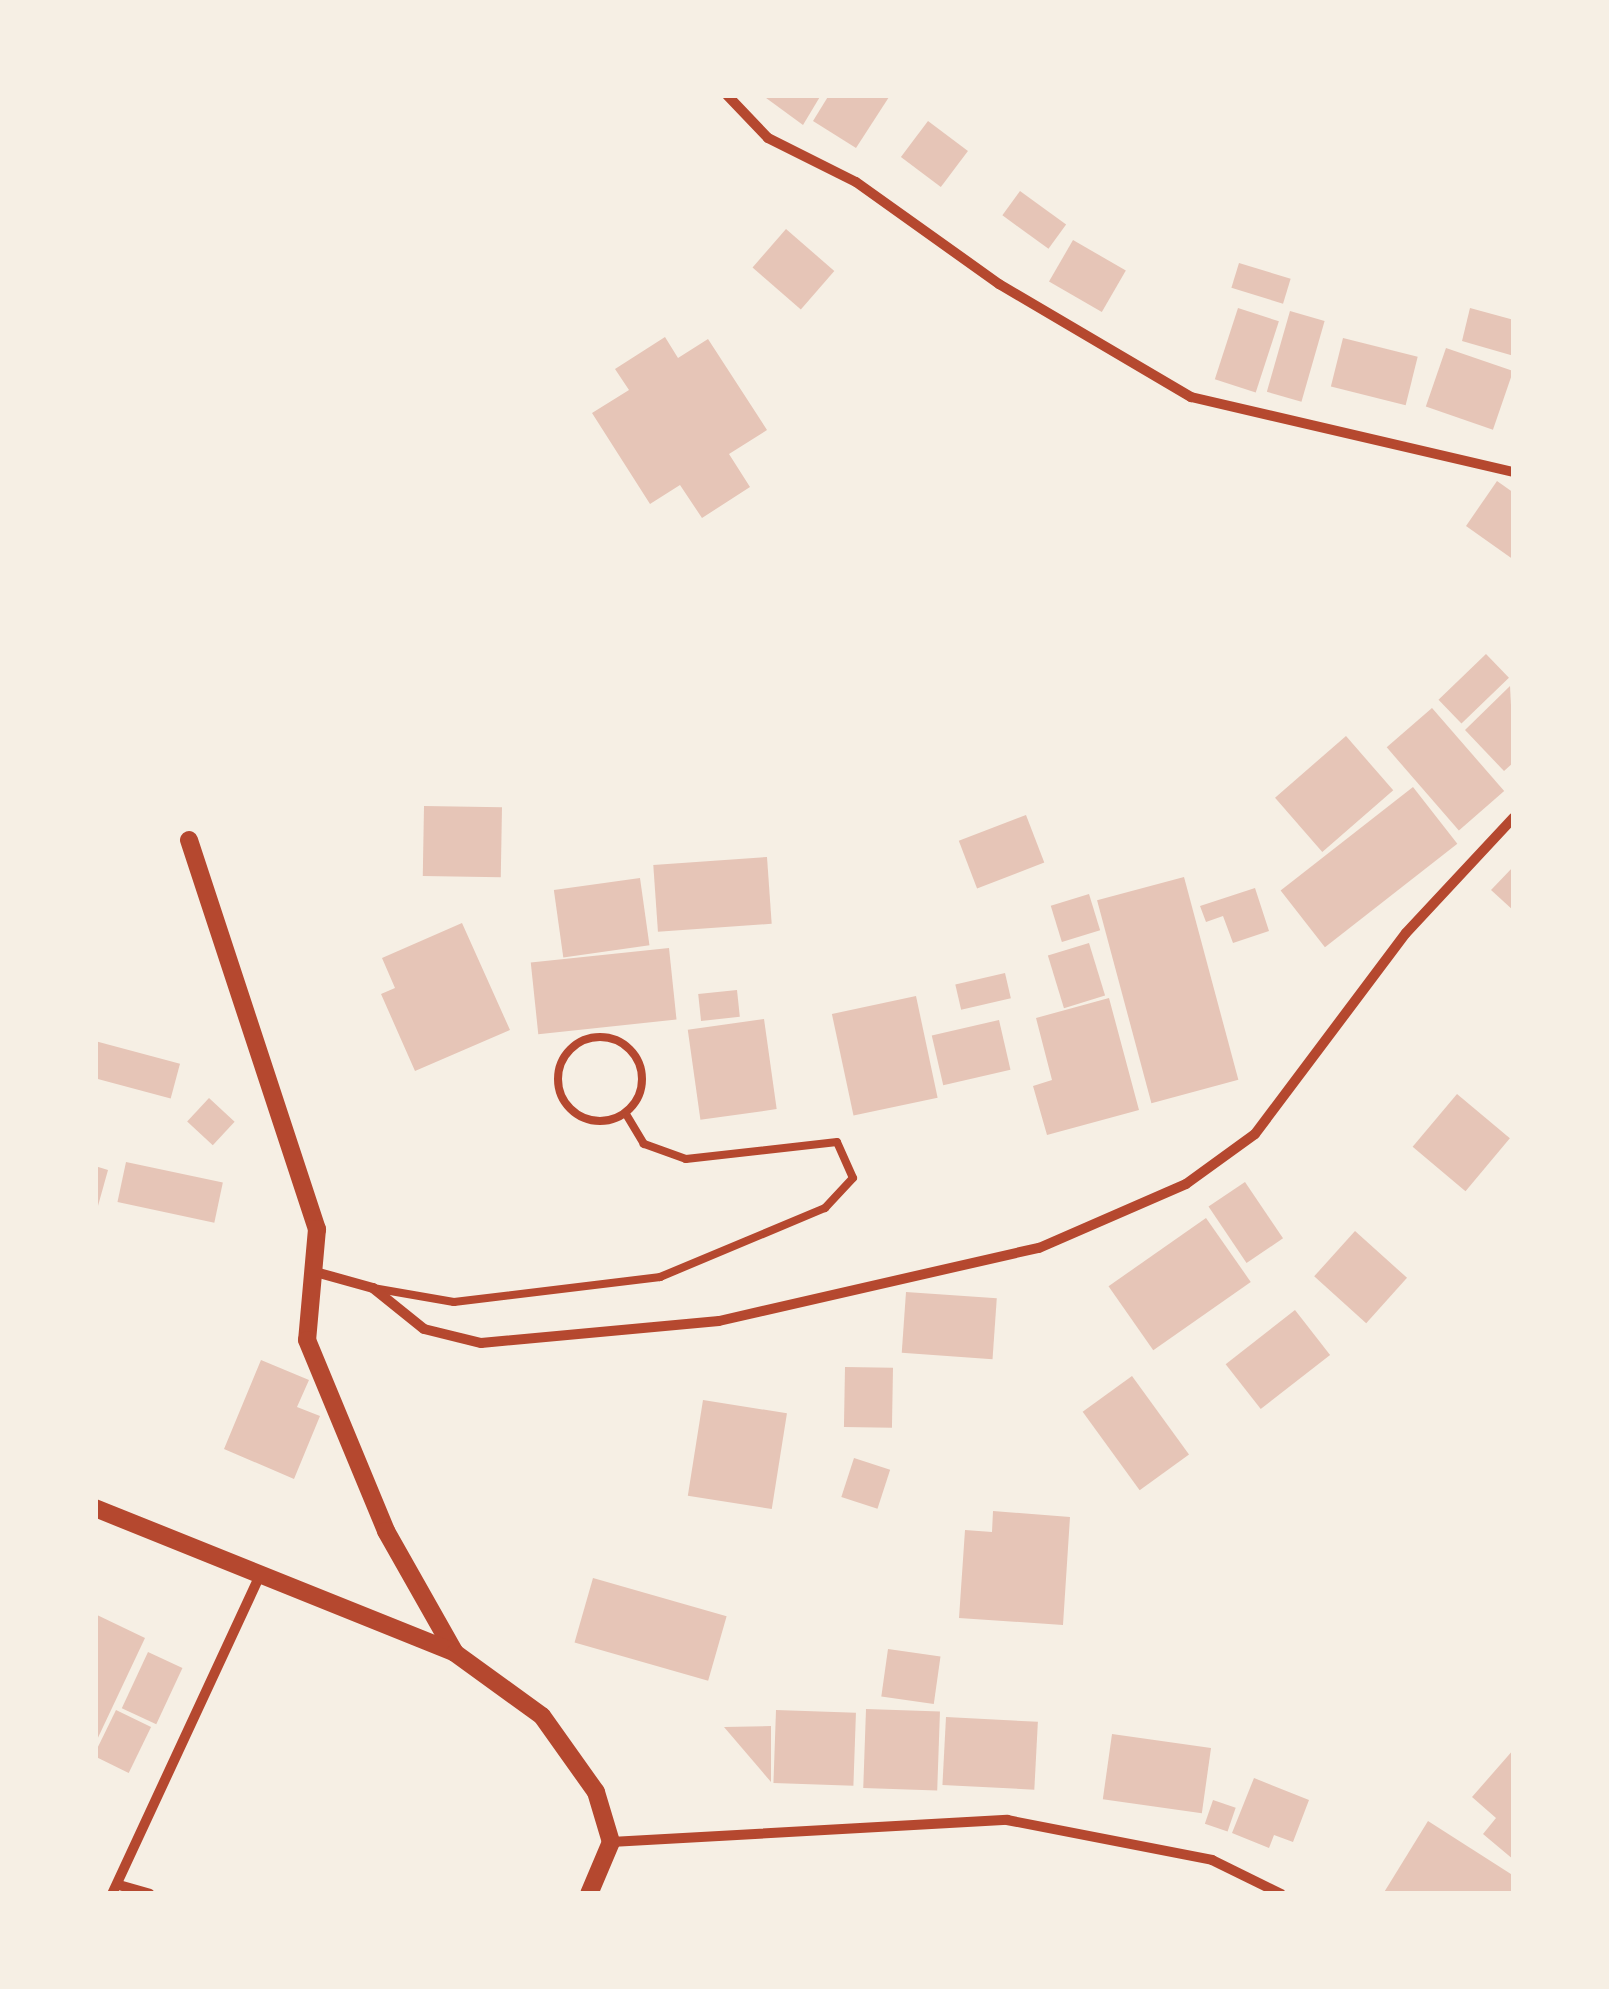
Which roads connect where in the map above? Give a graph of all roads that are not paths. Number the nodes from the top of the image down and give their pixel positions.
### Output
1 (727, 95) edge
2 (1514, 472) edge
3 (1514, 817) edge
4 (189, 840) dead end
5 (626, 1114) junction
6 (319, 1274) junction
7 (373, 1288) junction
8 (95, 1508) edge
9 (260, 1575) junction
10 (455, 1653) junction
11 (611, 1842) junction
12 (115, 1890) edge
13 (150, 1894) edge
14 (589, 1894) edge
15 (1281, 1894) edge

1 - 2 street
3 - 7 street
4 - 6 street
5 - 5 lane
5 - 7 lane
6 - 7 street
6 - 10 street
8 - 9 street
9 - 10 street
9 - 12 street
10 - 11 street
11 - 14 street
11 - 15 street
12 - 13 street

